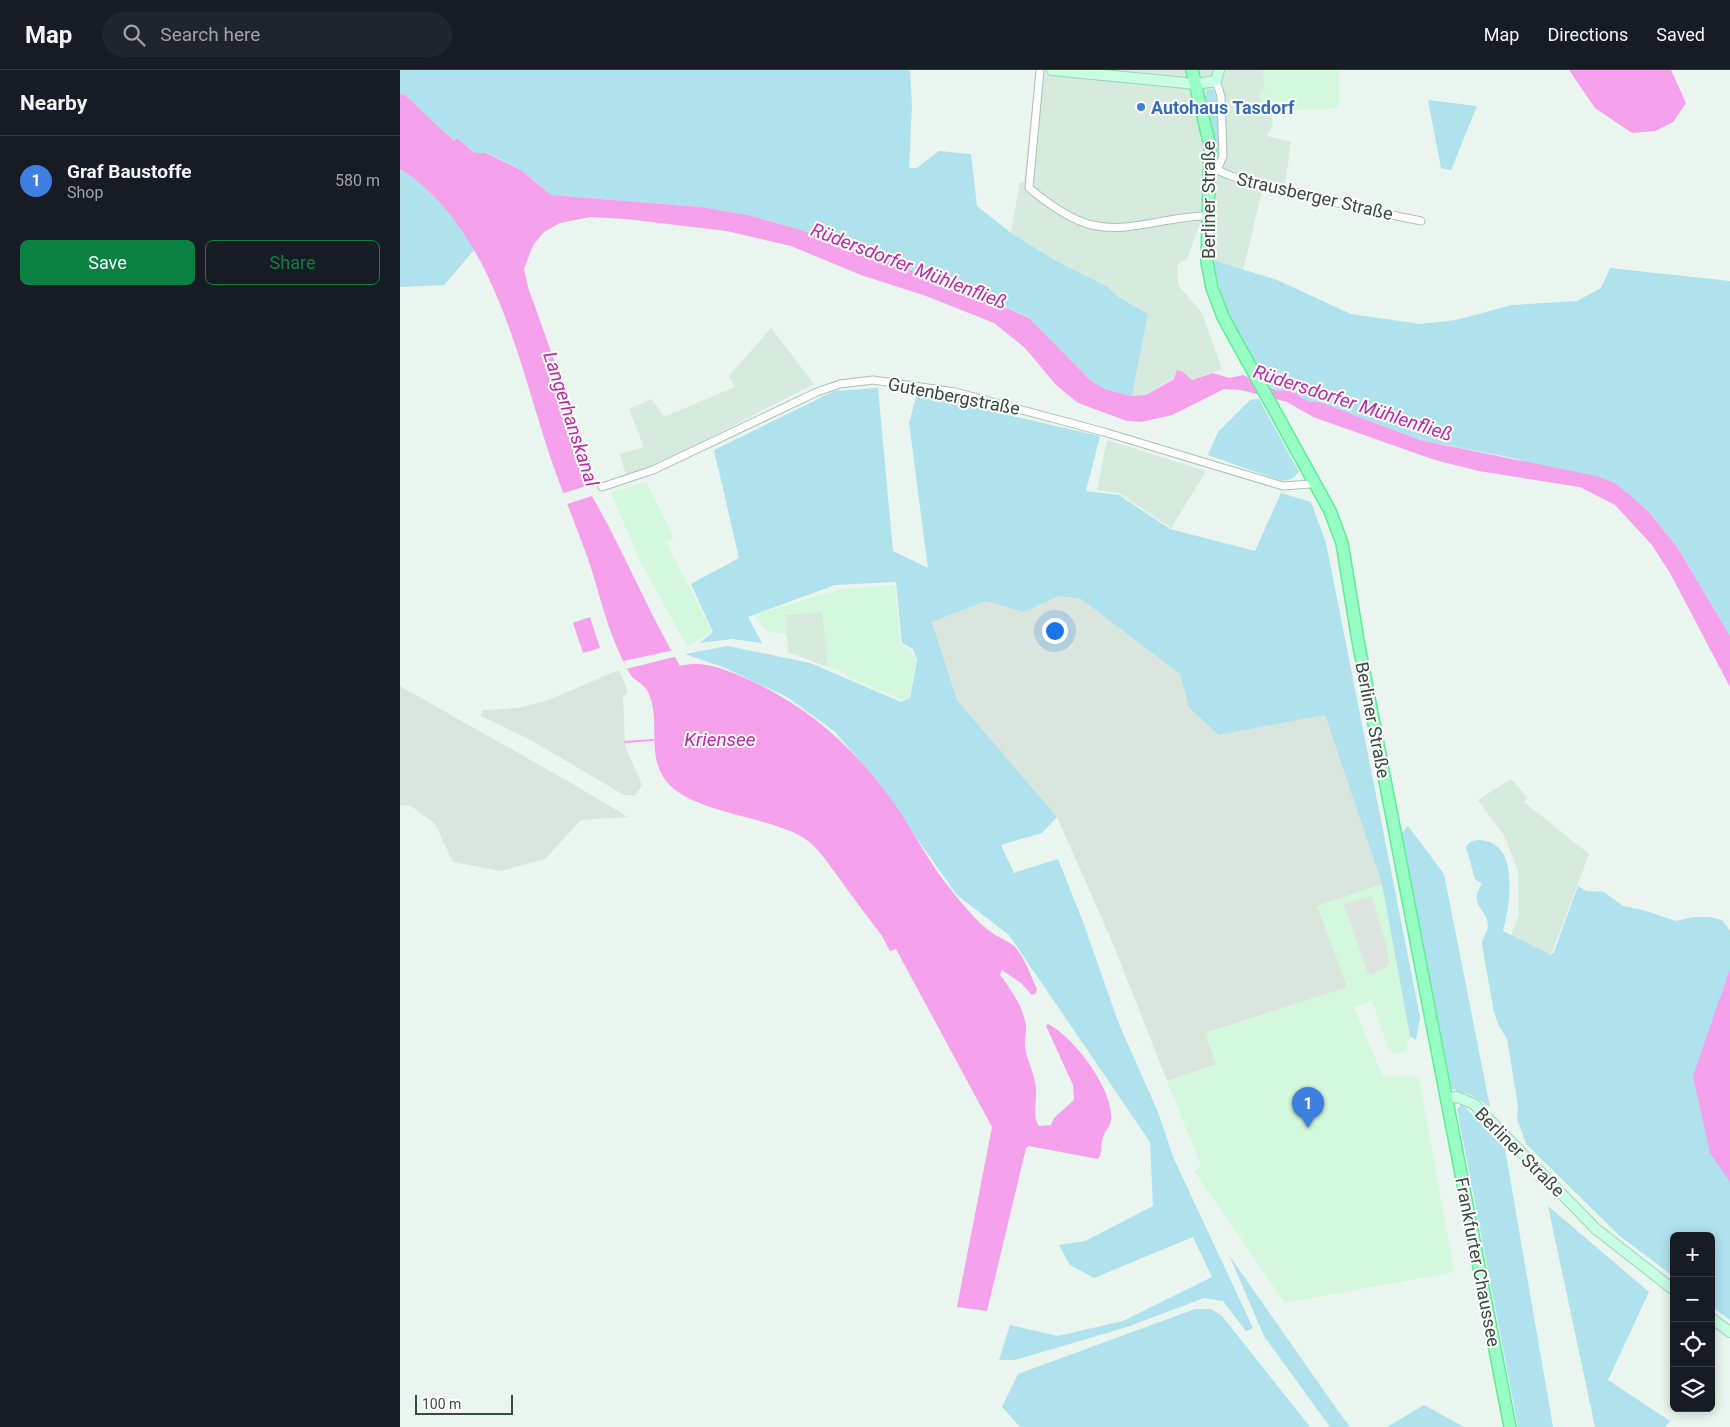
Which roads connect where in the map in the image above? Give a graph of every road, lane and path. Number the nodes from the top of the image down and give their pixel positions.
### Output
1 (1040, 70) edge
2 (1052, 70) edge
3 (1192, 70) edge
4 (1219, 70) edge
5 (1216, 81) junction
6 (1196, 84) junction
7 (1213, 170) junction
8 (1208, 216) junction
9 (1421, 221) dead end
10 (1316, 481) junction
11 (602, 487) dead end
12 (1446, 1098) junction
13 (1670, 1287) edge
14 (1715, 1321) edge
15 (1730, 1332) edge
16 (1510, 1427) edge

1 - 8 street
2 - 6 main road
3 - 6 main road, Berliner Straße
4 - 5 main road
5 - 6 main road
5 - 7 street
6 - 7 main road, Berliner Straße
7 - 8 main road, Berliner Straße
7 - 9 street, Strausberger Straße
8 - 10 main road, Berliner Straße
10 - 11 street, Gutenbergstraße
10 - 12 main road, Berliner Straße
12 - 13 main road, Berliner Straße
12 - 16 main road, Frankfurter Chaussee
14 - 15 main road

